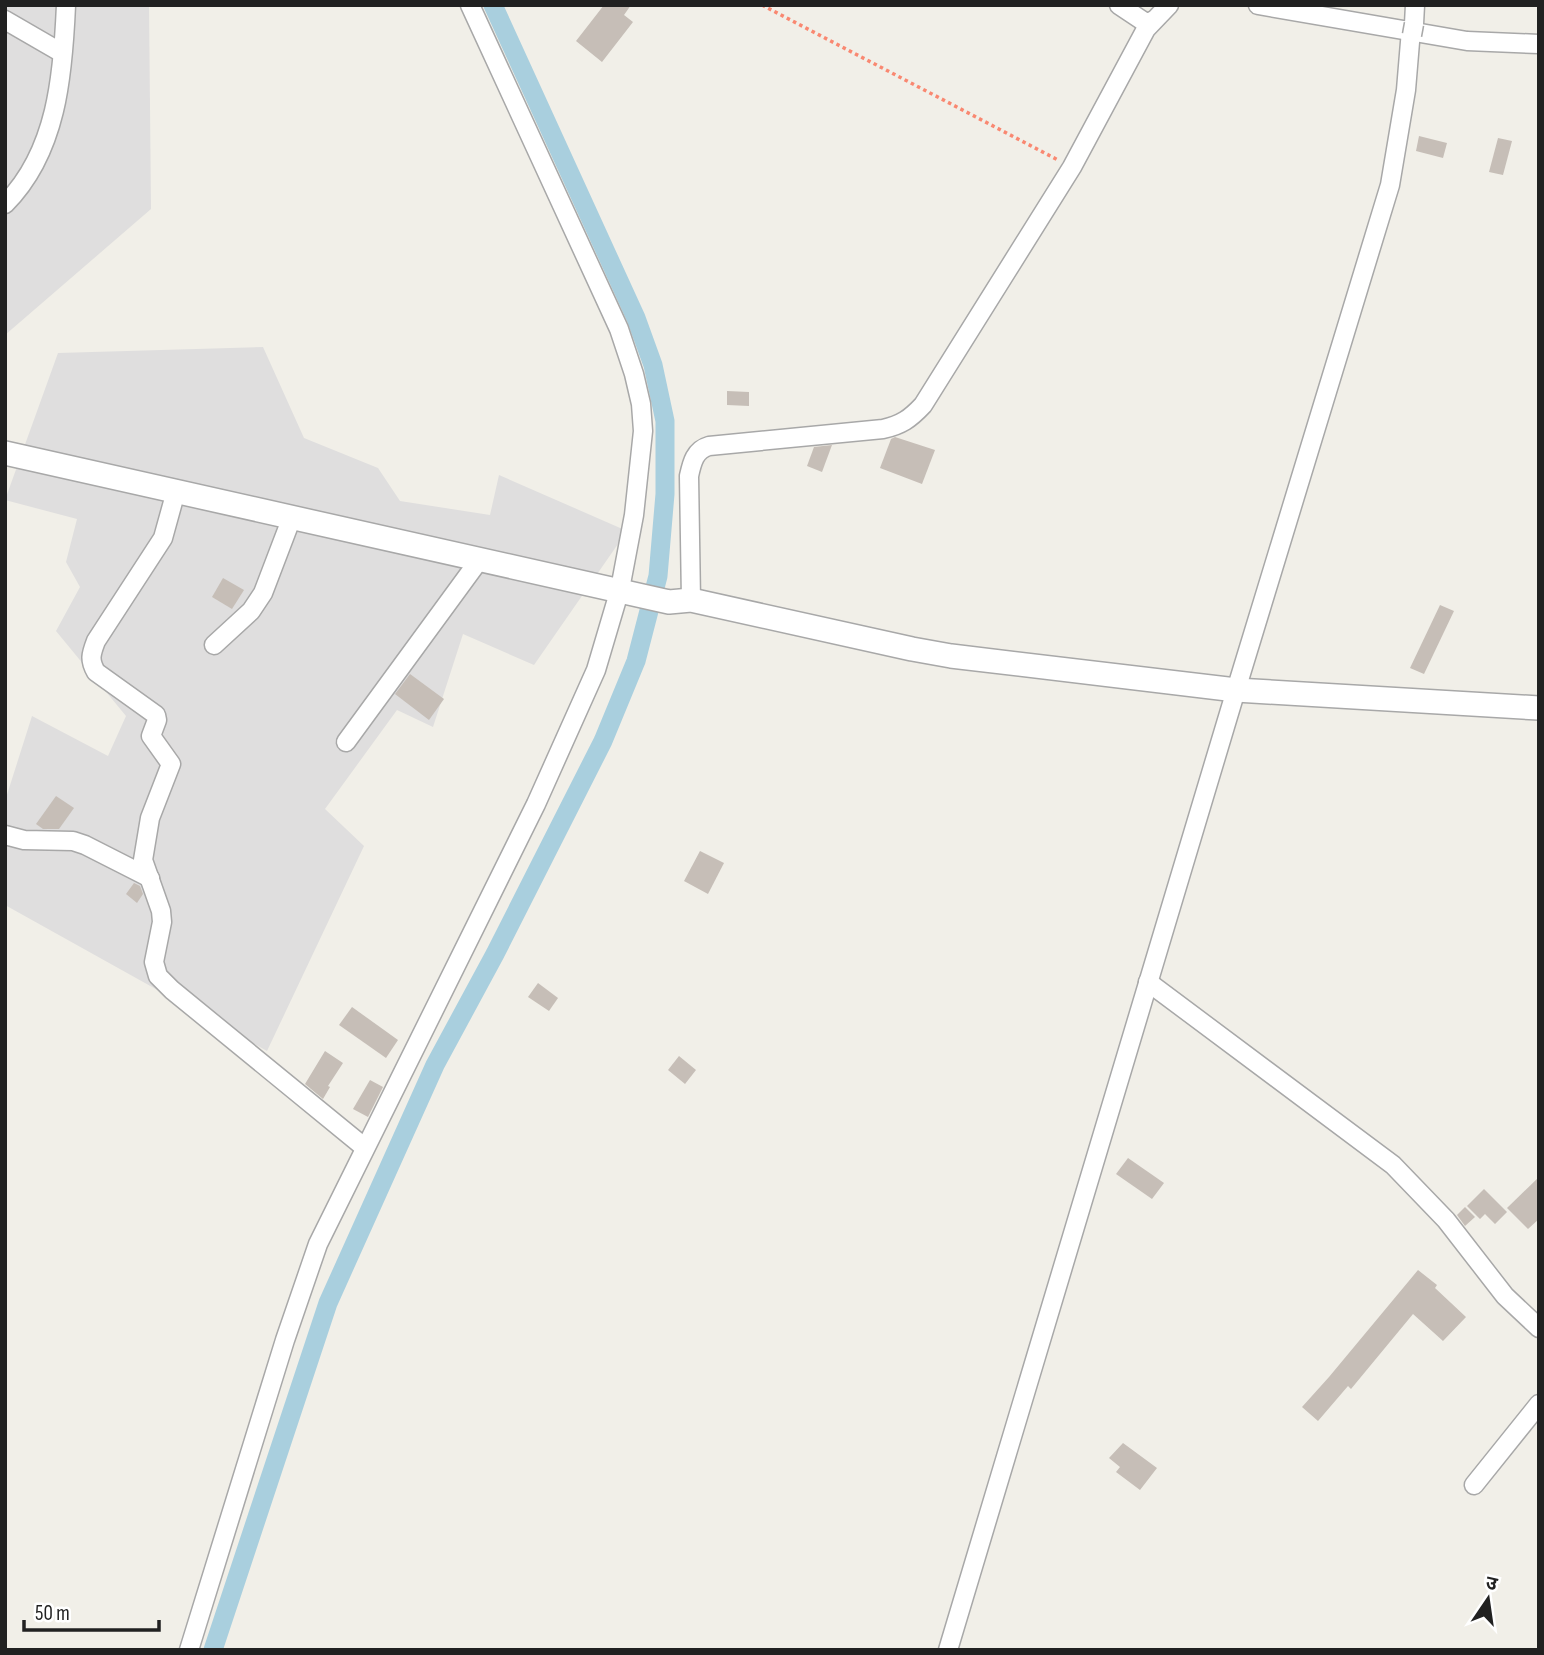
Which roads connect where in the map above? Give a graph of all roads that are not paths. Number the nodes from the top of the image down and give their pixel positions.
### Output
1 (66, 5) edge
2 (470, 5) edge
3 (1169, 5) edge
4 (1258, 5) edge
5 (1415, 5) edge
6 (1138, 16) edge
7 (5, 20) edge
8 (1412, 30) junction
9 (1539, 44) edge
10 (62, 53) junction
11 (5, 204) edge
12 (5, 453) edge
13 (176, 492) junction
14 (292, 517) junction
15 (480, 558) junction
16 (631, 592) junction
17 (680, 601) junction
18 (214, 645) dead end
19 (1236, 690) junction
20 (1539, 708) edge
21 (346, 742) dead end
22 (5, 835) edge
23 (150, 878) junction
24 (1149, 982) junction
25 (364, 1147) junction
26 (1539, 1328) edge
27 (1539, 1404) edge
28 (1474, 1485) dead end
29 (189, 1650) edge
30 (948, 1650) edge

1 - 10 street
2 - 16 street
3 - 6 street
4 - 8 street
5 - 8 street
6 - 17 street
7 - 10 street
8 - 9 street
8 - 19 street
10 - 11 street
12 - 13 street
13 - 14 street
13 - 23 street
14 - 15 street
14 - 18 street
15 - 16 street
15 - 21 street
16 - 17 street
16 - 25 street
17 - 19 street
19 - 20 street
19 - 24 street
22 - 23 street
23 - 25 street
24 - 26 street
24 - 30 street
25 - 29 street
27 - 28 street

